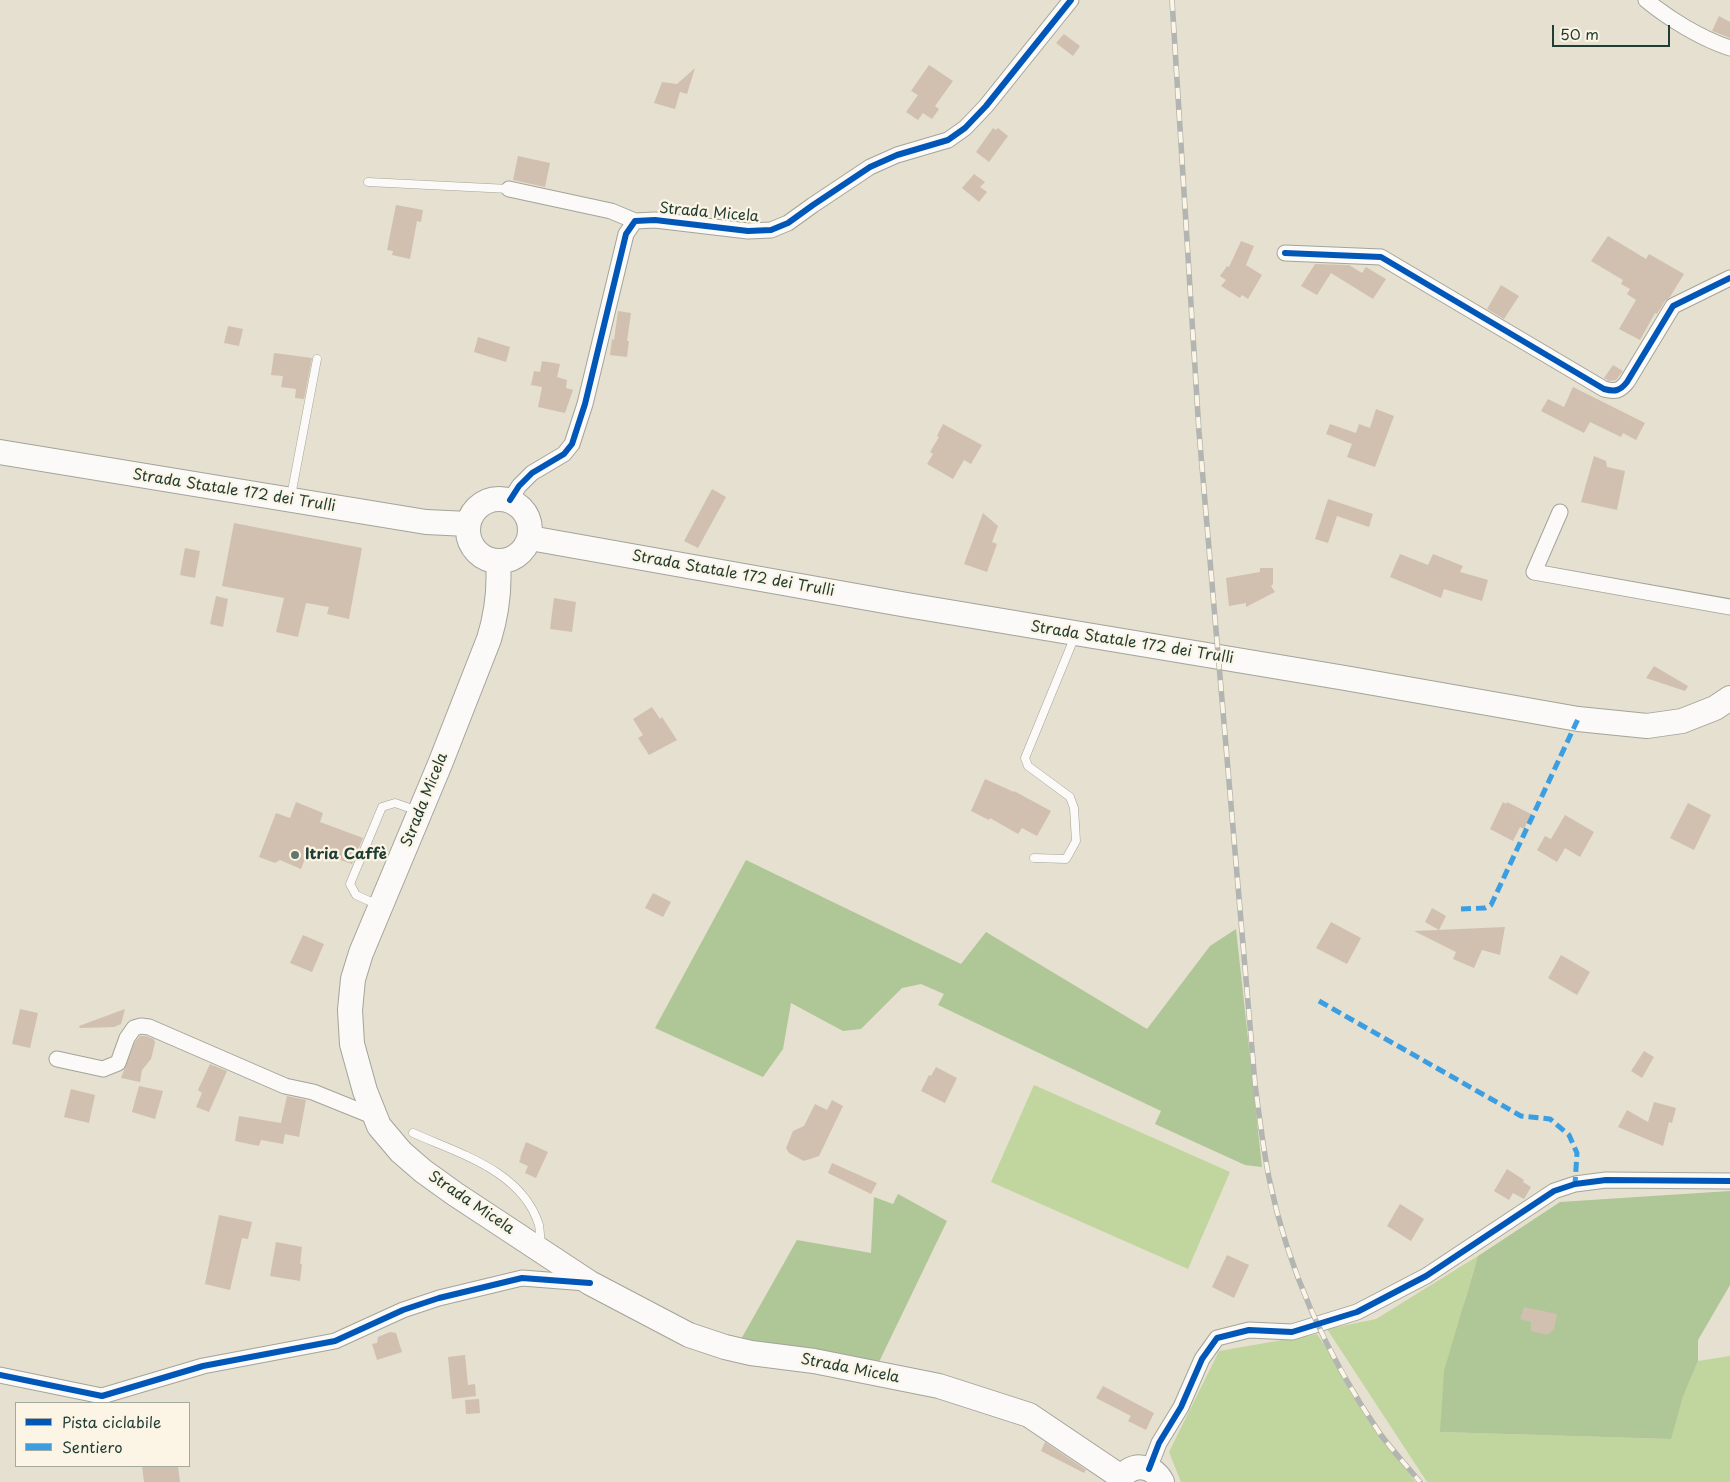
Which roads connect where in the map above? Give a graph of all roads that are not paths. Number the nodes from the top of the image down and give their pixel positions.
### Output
1 (1071, 0) edge
2 (1646, 0) edge
3 (1730, 48) edge
4 (368, 182) dead end
5 (509, 189) joint
6 (635, 221) junction
7 (1284, 253) dead end
8 (1730, 278) edge
9 (317, 359) dead end
10 (0, 452) edge
11 (510, 500) junction
12 (290, 501) junction
13 (1560, 512) dead end
14 (468, 524) junction
15 (530, 538) junction
16 (498, 562) junction
17 (1730, 607) edge
18 (1076, 634) junction
19 (1730, 698) edge
20 (420, 811) junction
21 (1034, 858) dead end
22 (381, 906) junction
23 (57, 1058) dead end
24 (375, 1117) junction
25 (413, 1133) dead end
26 (1730, 1181) edge
27 (542, 1251) junction
28 (590, 1283) junction
29 (0, 1375) edge
30 (1156, 1475) edge
31 (1120, 1480) edge

1 - 6 street, Strada Micela
2 - 3 street
4 - 5 lane
5 - 6 street, Strada Micela
6 - 11 street
7 - 8 street
9 - 12 lane
10 - 12 main road, Strada Statale 172 dei Trulli
11 - 14 main road
11 - 15 main road
12 - 14 main road, Strada Statale 172 dei Trulli
13 - 17 street
14 - 16 main road
15 - 16 main road
15 - 18 main road, Strada Statale 172 dei Trulli
16 - 20 main road, Strada Micela
18 - 19 main road, Strada Statale 172 dei Trulli
18 - 21 lane
20 - 22 main road, Strada Micela
20 - 22 lane
22 - 24 main road, Strada Micela
23 - 24 street
24 - 27 main road, Strada Micela
25 - 27 lane
26 - 30 street
27 - 28 main road, Strada Micela
28 - 29 street
28 - 31 main road, Strada Micela
30 - 31 main road

